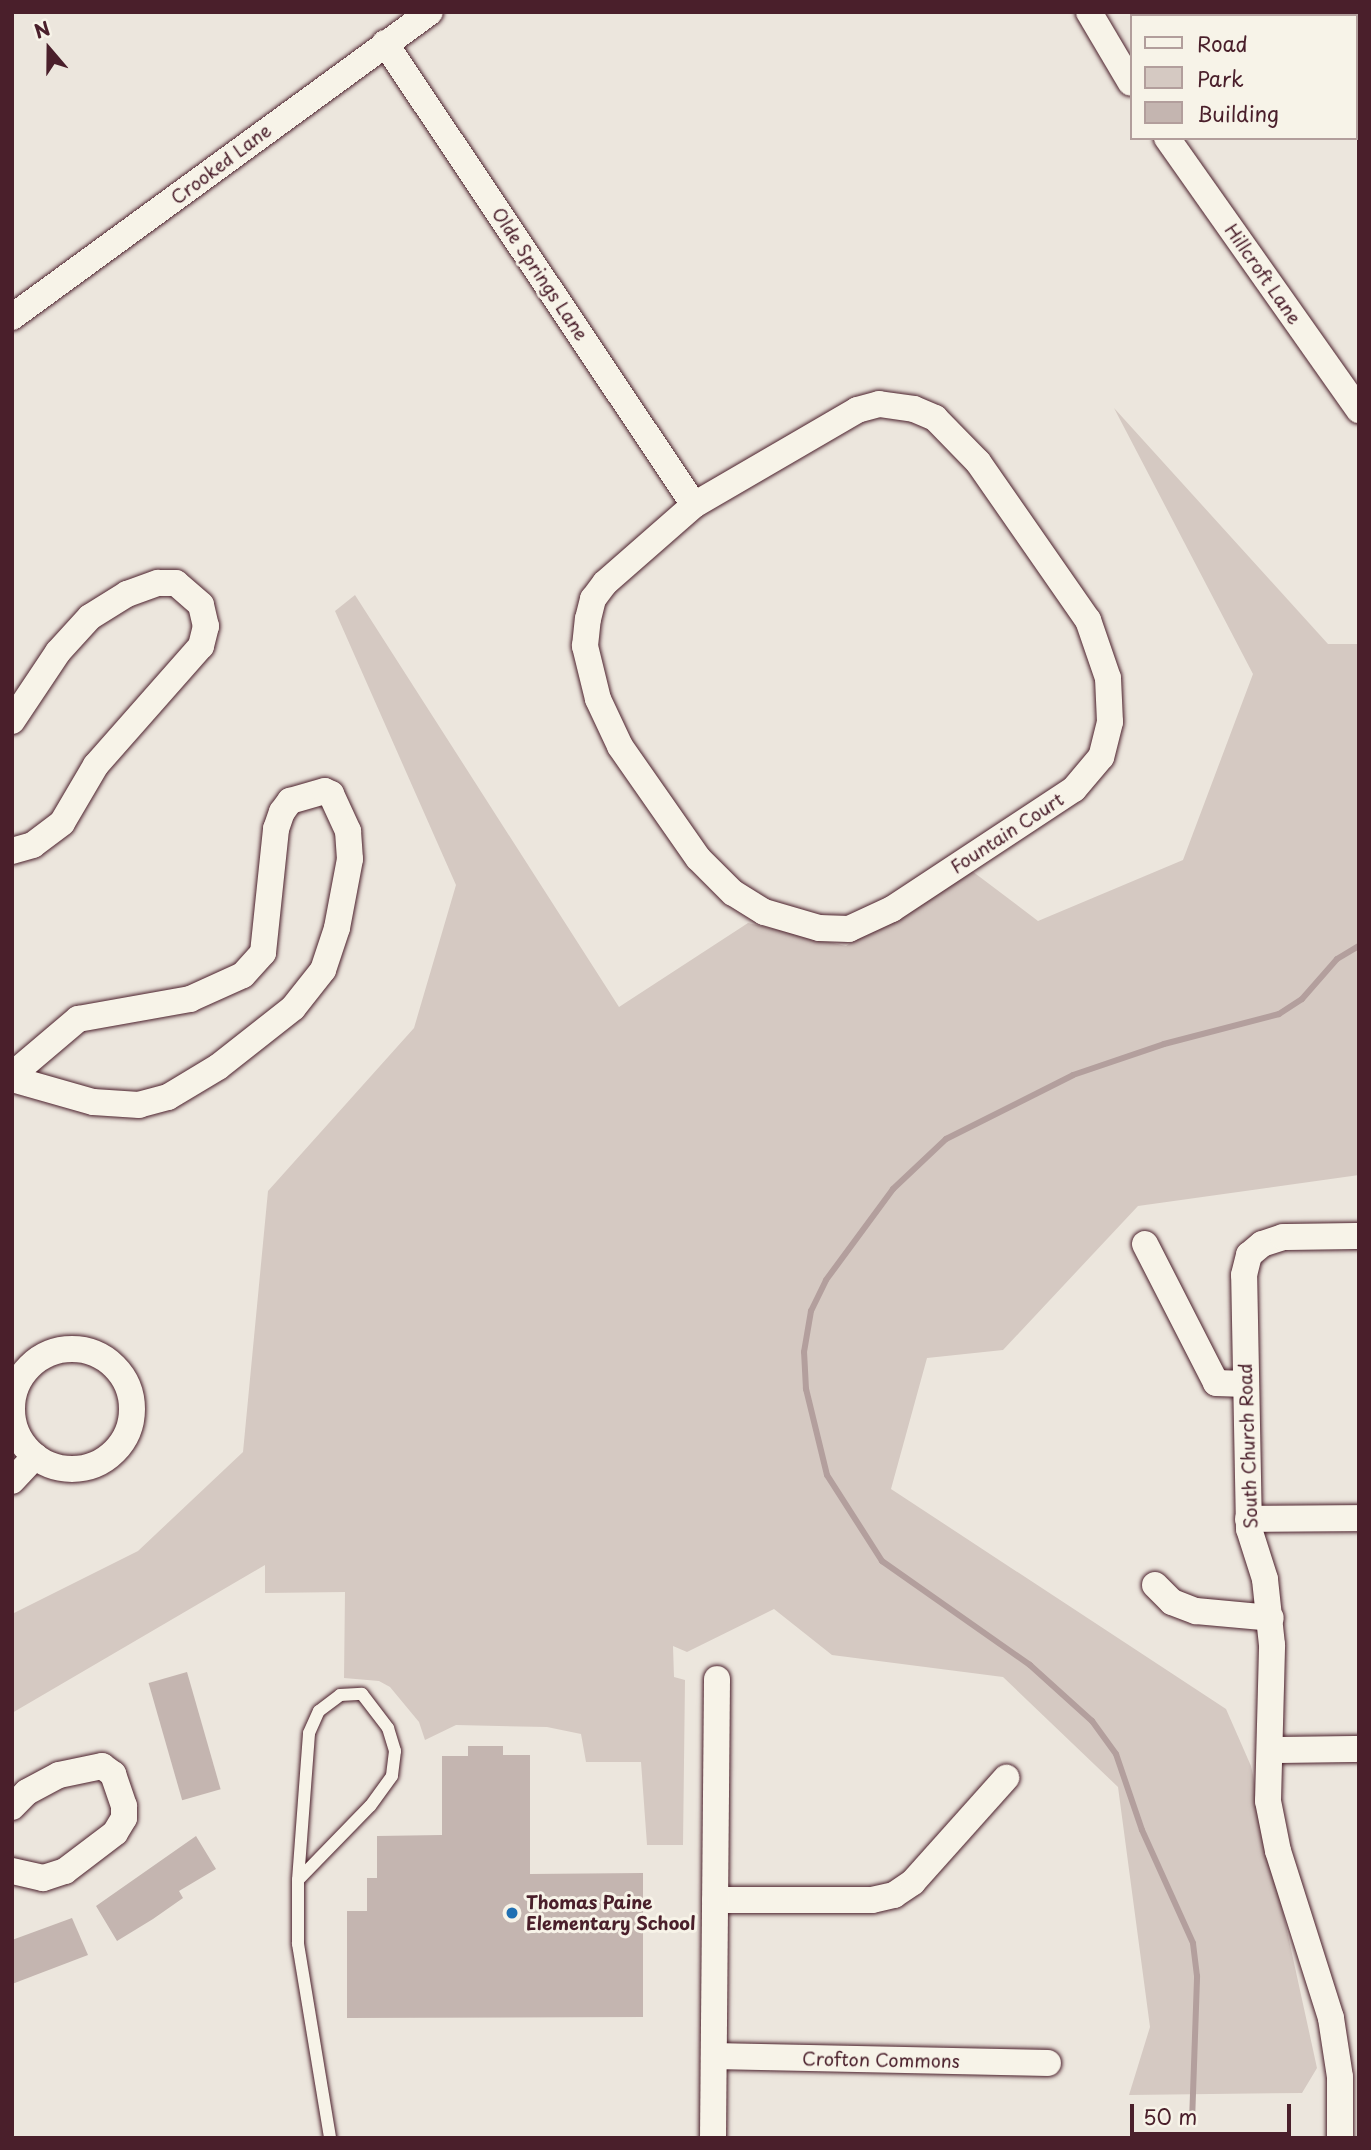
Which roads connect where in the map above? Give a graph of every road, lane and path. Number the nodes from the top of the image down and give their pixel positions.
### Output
1 (430, 12) edge
2 (1088, 12) edge
3 (385, 43) junction
4 (1130, 81) edge
5 (1168, 140) edge
6 (12, 317) edge
7 (1359, 410) edge
8 (695, 505) junction
9 (12, 721) edge
10 (12, 851) edge
11 (12, 1077) edge
12 (1359, 1236) edge
13 (1146, 1244) dead end
14 (1245, 1384) junction
15 (35, 1456) junction
16 (12, 1481) edge
17 (1359, 1518) edge
18 (1248, 1519) junction
19 (1154, 1585) dead end
20 (1271, 1618) junction
21 (717, 1679) dead end
22 (1359, 1749) edge
23 (1273, 1750) junction
24 (1006, 1778) dead end
25 (12, 1807) edge
26 (12, 1871) edge
27 (298, 1880) junction
28 (715, 1900) junction
29 (714, 2056) junction
30 (1048, 2063) dead end
31 (330, 2138) edge
32 (713, 2138) edge
33 (1340, 2138) edge

1 - 3 street, Crooked Lane
2 - 4 street
3 - 6 street, Crooked Lane
3 - 8 street, Olde Springs Lane
5 - 7 street, Hillcroft Lane
8 - 8 street, Fountain Court
9 - 10 street
11 - 11 street
12 - 14 street, South Church Road
13 - 14 street
14 - 18 street, South Church Road
15 - 15 street
15 - 16 street
17 - 18 street
18 - 20 street, South Church Road
19 - 20 street
20 - 23 street, South Church Road
21 - 28 street
22 - 23 street
23 - 33 street, South Church Road
24 - 28 street
25 - 26 street
27 - 27 lane
27 - 31 lane
28 - 29 street
29 - 30 street, Crofton Commons
29 - 32 street

